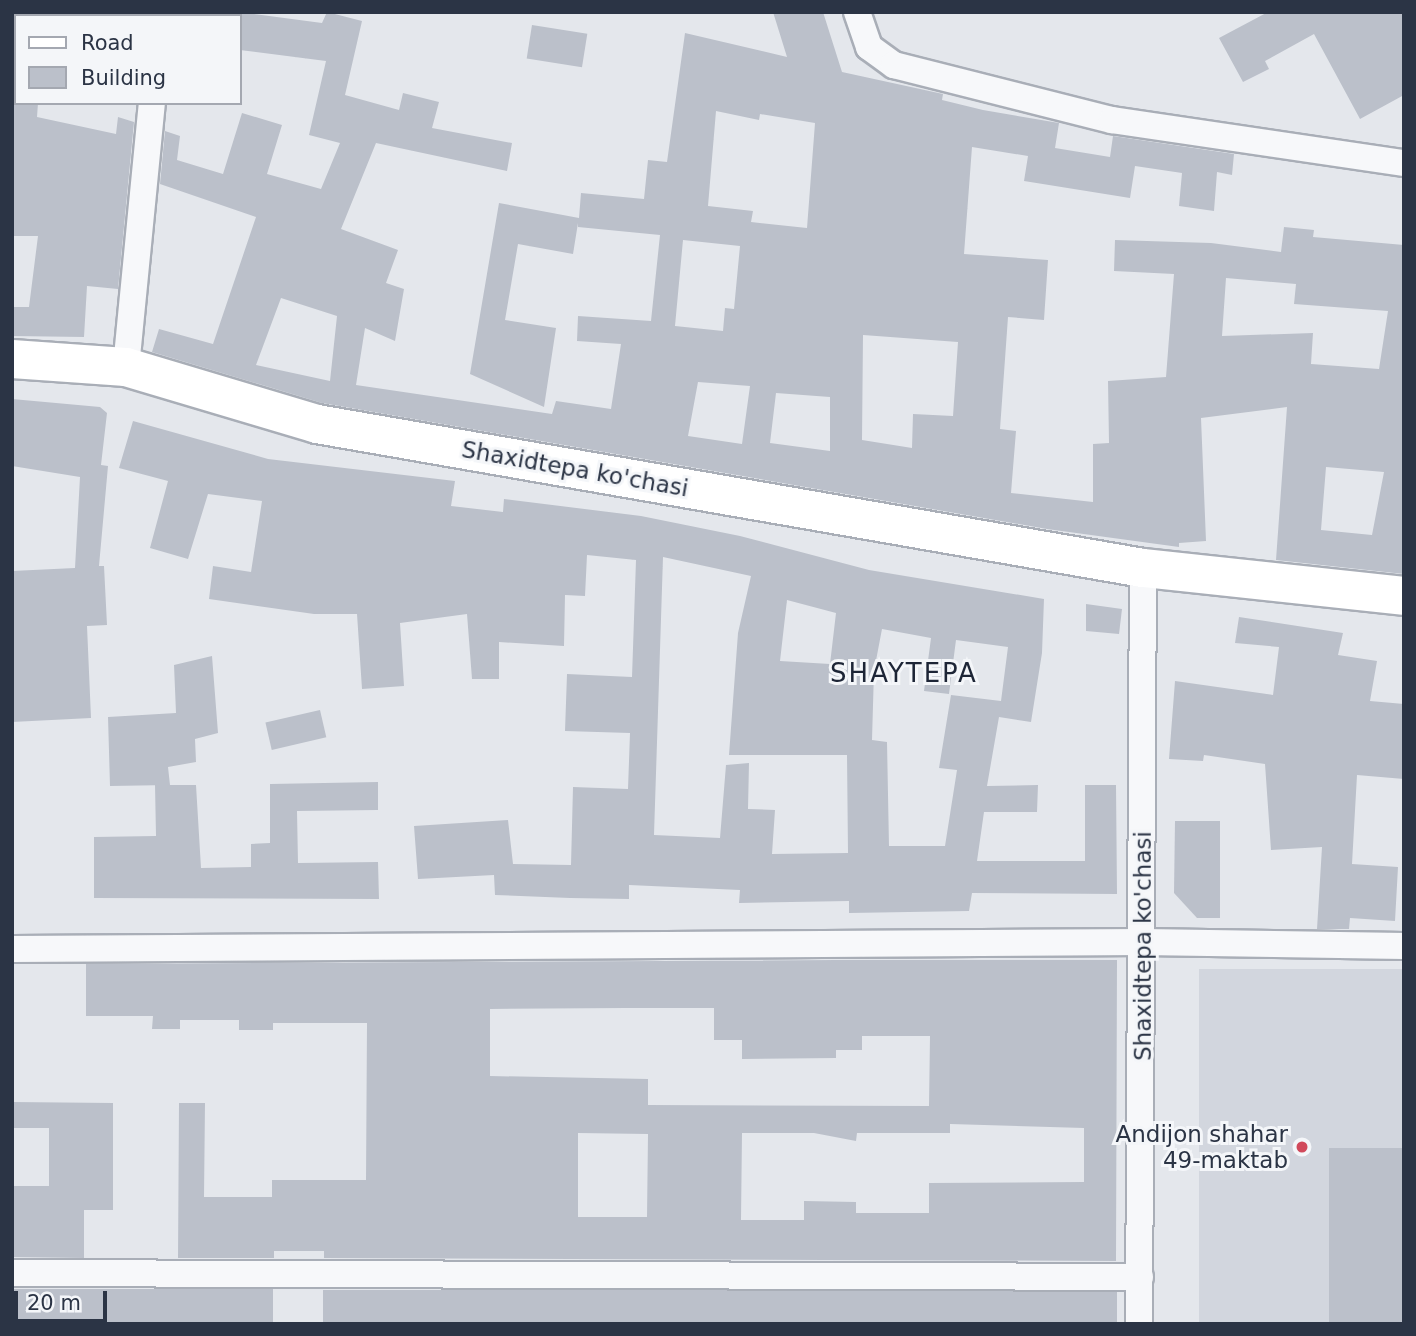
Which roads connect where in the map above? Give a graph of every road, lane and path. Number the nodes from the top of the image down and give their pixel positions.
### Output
1 (857, 12) edge
2 (152, 105) edge
3 (1404, 163) edge
4 (12, 359) edge
5 (126, 367) junction
6 (1143, 569) junction
7 (1404, 596) edge
8 (1144, 942) junction
9 (1404, 946) edge
10 (12, 949) edge
11 (12, 1273) edge
12 (1140, 1276) junction
13 (1139, 1324) edge

1 - 3 street
2 - 5 street
4 - 5 street, Shaxidtepa ko'chasi
5 - 6 street, Shaxidtepa ko'chasi
6 - 7 street, Shaxidtepa ko'chasi
6 - 8 street, Shaxidtepa ko'chasi
8 - 9 street
8 - 10 street
8 - 12 street, Shaxidtepa ko'chasi
11 - 12 street
12 - 13 street, Shaxidtepa ko'chasi

